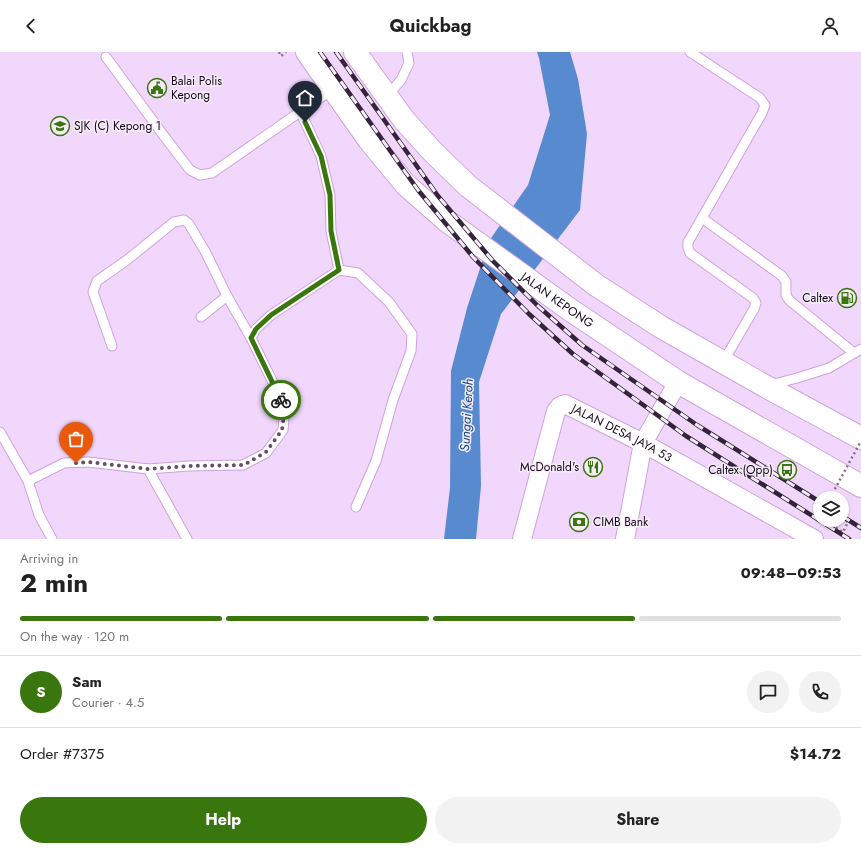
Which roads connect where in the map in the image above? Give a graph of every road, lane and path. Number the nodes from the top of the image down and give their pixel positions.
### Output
1 (279, 52) edge
2 (286, 52) edge
3 (307, 52) edge
4 (355, 52) edge
5 (406, 52) edge
6 (690, 52) edge
7 (106, 57) dead end
8 (333, 89) junction
9 (387, 96) junction
10 (300, 111) junction
11 (702, 218) junction
12 (339, 270) junction
13 (228, 296) junction
14 (200, 317) dead end
15 (251, 338) junction
16 (112, 346) dead end
17 (858, 351) edge
18 (723, 362) junction
19 (678, 382) junction
20 (765, 386) junction
21 (0, 432) edge
22 (861, 438) edge
23 (643, 443) junction
24 (148, 469) junction
25 (28, 481) junction
26 (861, 486) edge
27 (834, 491) edge
28 (356, 507) dead end
29 (835, 527) edge
30 (846, 527) edge
31 (809, 536) edge
32 (52, 539) edge
33 (187, 539) edge
34 (522, 539) edge
35 (625, 539) edge

1 - 2 path
3 - 8 main road, JALAN KEPONG
4 - 9 main road
5 - 9 lane
6 - 11 lane
7 - 10 lane
8 - 10 lane
8 - 19 main road, JALAN KEPONG
9 - 18 main road
10 - 12 lane
11 - 17 lane
11 - 18 lane
12 - 15 lane
12 - 28 lane
13 - 14 lane
13 - 15 lane
13 - 16 lane
15 - 24 lane
17 - 20 lane
18 - 20 main road
19 - 23 street
19 - 26 main road, JALAN KEPONG
20 - 22 main road
21 - 25 lane
22 - 27 path, bridge
23 - 31 street, JALAN DESA JAYA 53
23 - 34 street, JALAN DESA JAYA 53
23 - 35 street
24 - 25 lane
24 - 33 lane
25 - 32 lane
29 - 30 path

